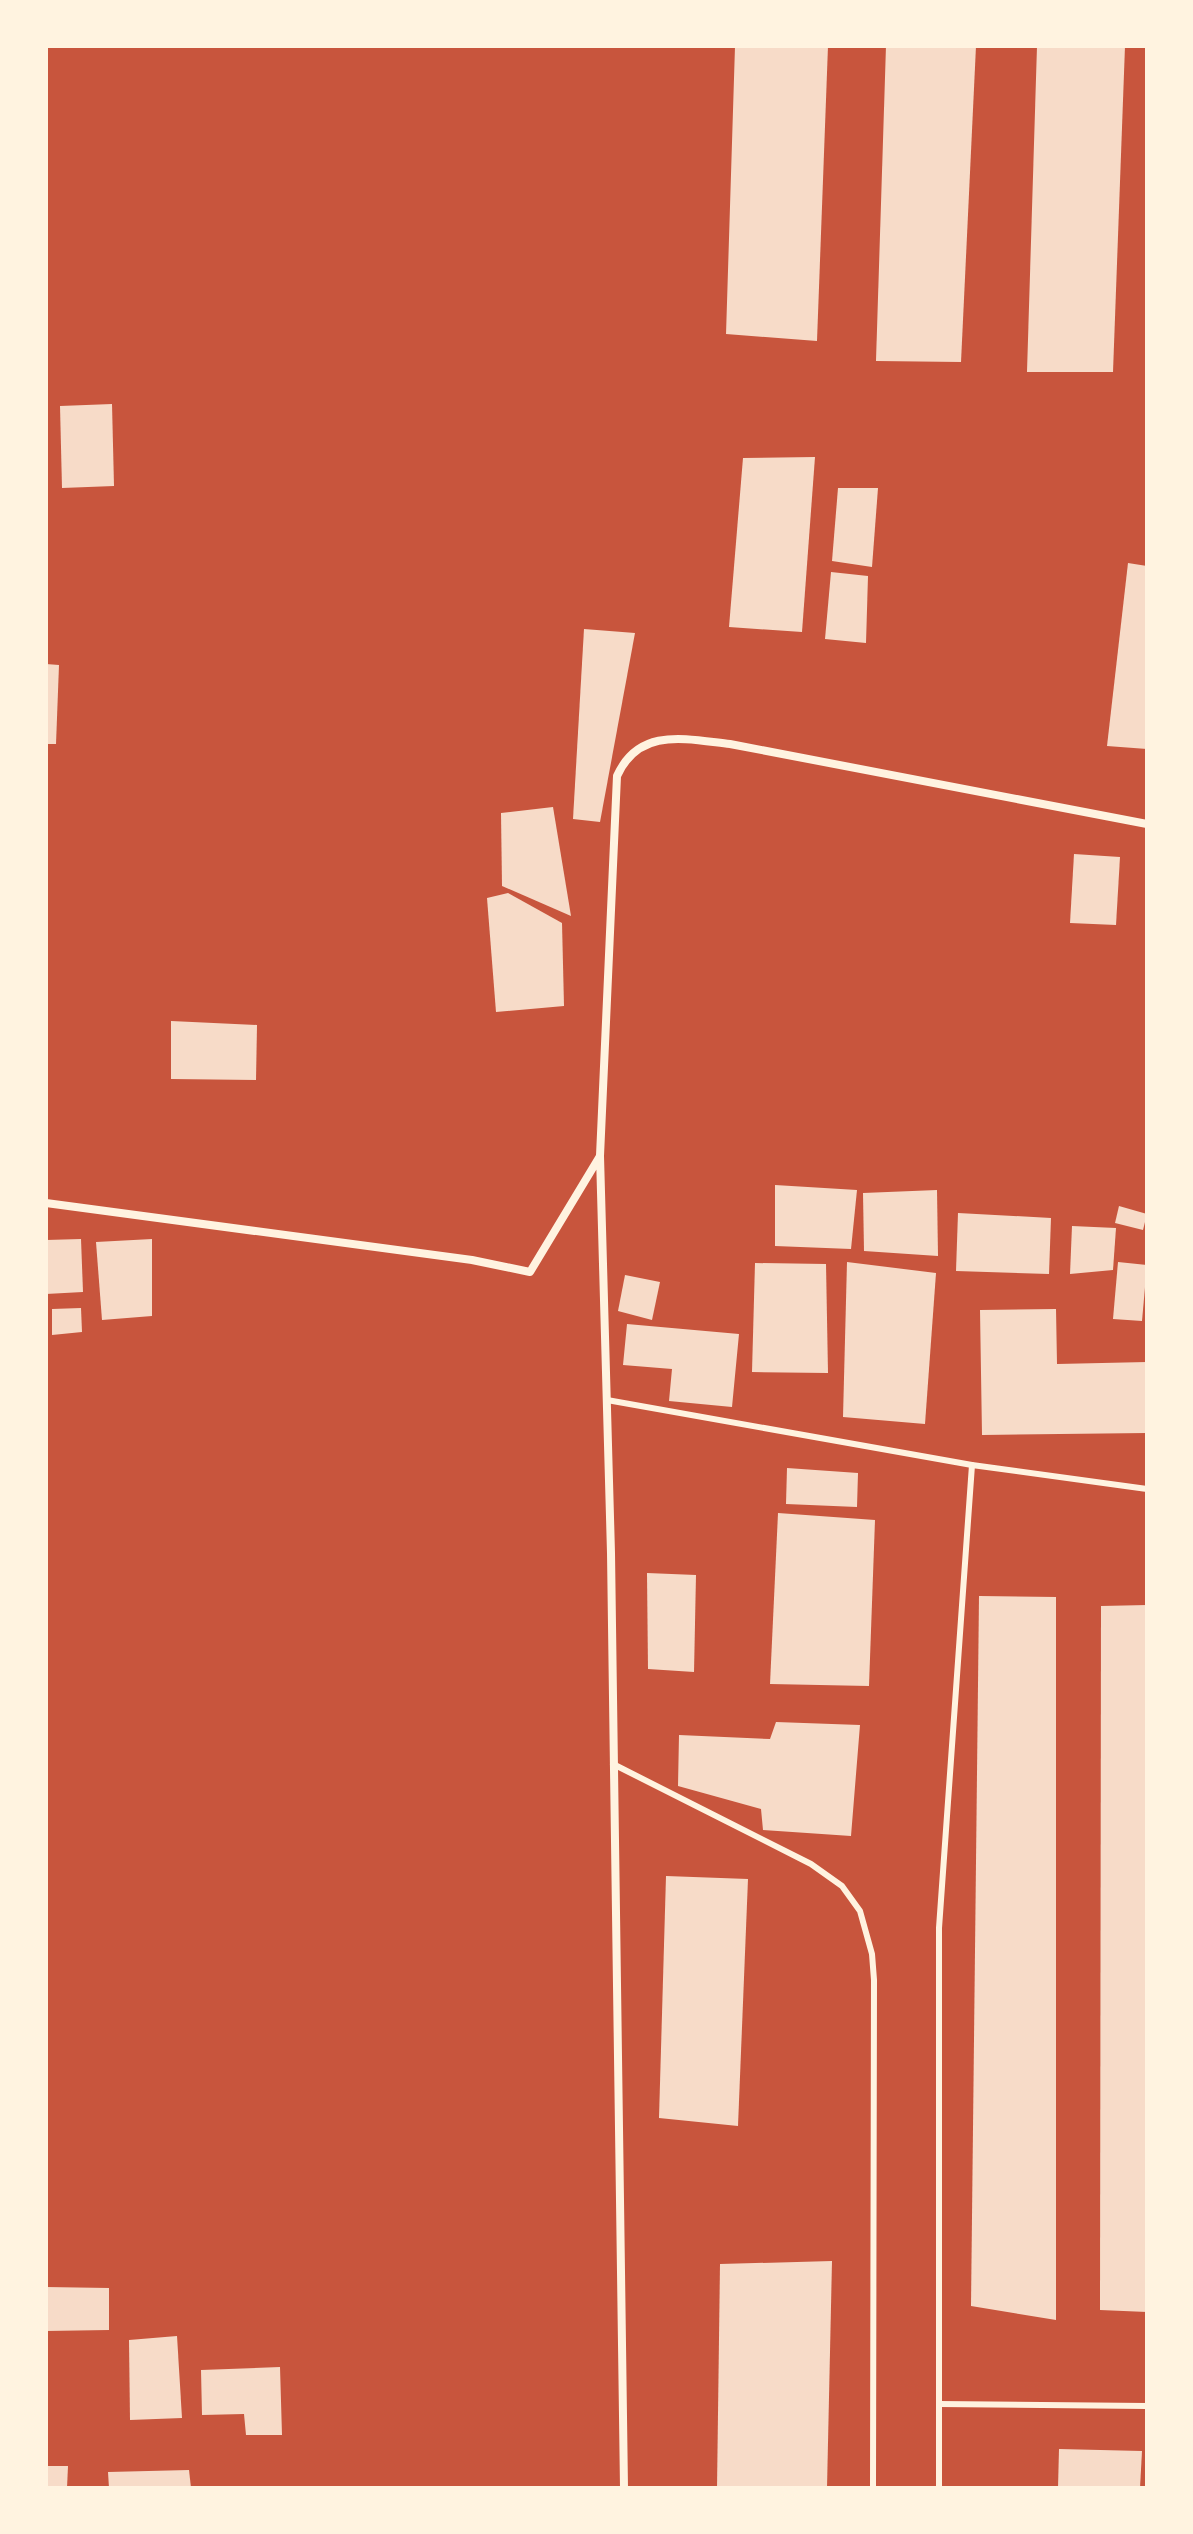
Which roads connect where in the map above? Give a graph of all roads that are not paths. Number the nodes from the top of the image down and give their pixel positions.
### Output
1 (1147, 824) edge
2 (600, 1156) junction
3 (46, 1203) edge
4 (607, 1400) junction
5 (972, 1465) junction
6 (1147, 1489) edge
7 (613, 1764) junction
8 (939, 2404) junction
9 (1147, 2406) edge
10 (624, 2488) edge
11 (873, 2488) edge
12 (939, 2488) edge

1 - 2 street
2 - 3 street
2 - 4 street
4 - 5 lane
4 - 7 street
5 - 6 lane
5 - 8 lane
7 - 10 street
7 - 11 lane
8 - 9 lane
8 - 12 lane

